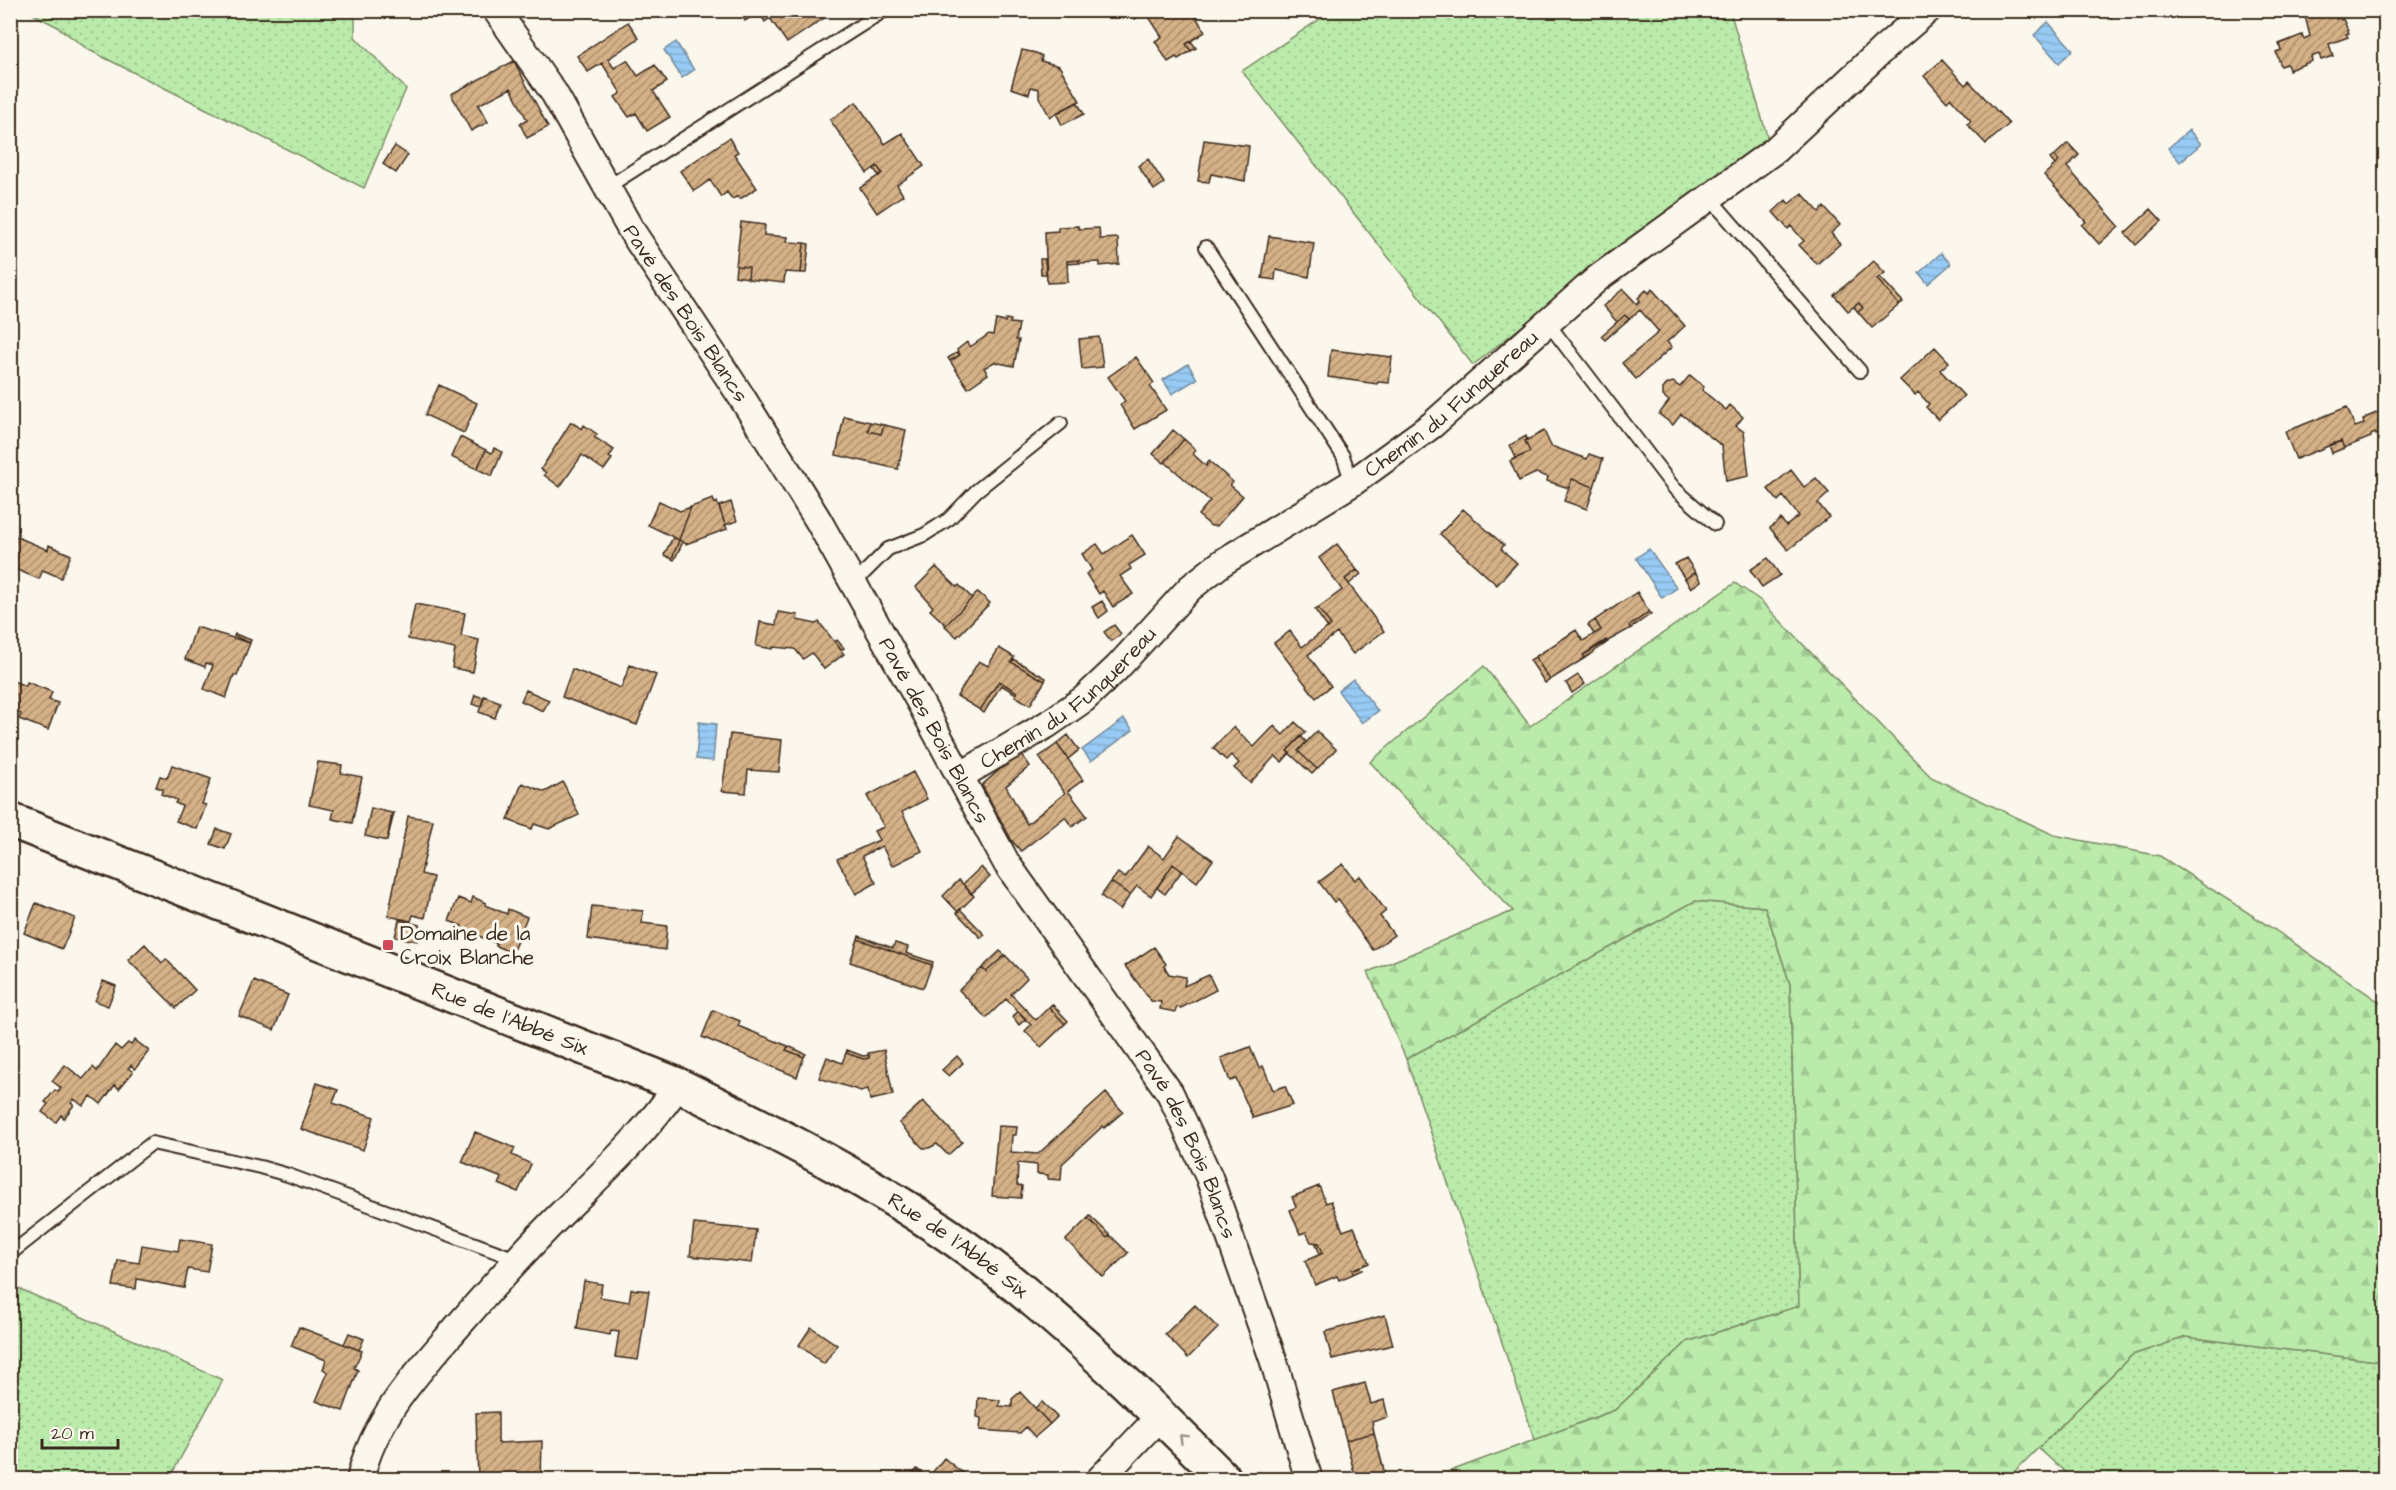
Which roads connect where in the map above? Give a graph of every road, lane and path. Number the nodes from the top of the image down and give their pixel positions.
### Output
1 (496, 10) edge
2 (885, 10) edge
3 (1928, 10) edge
4 (606, 188) junction
5 (1709, 197) junction
6 (1206, 248) dead end
7 (1547, 322) junction
8 (1860, 371) dead end
9 (1061, 423) dead end
10 (1352, 483) junction
11 (1714, 524) dead end
12 (854, 583) junction
13 (960, 776) junction
14 (10, 820) edge
15 (678, 1085) junction
16 (10, 1254) edge
17 (516, 1259) junction
18 (1152, 1424) junction
19 (360, 1479) edge
20 (1099, 1479) edge
21 (1194, 1479) edge
22 (1225, 1479) edge
23 (1309, 1479) edge

1 - 4 street, Pavé des Bois Blancs
2 - 4 lane
3 - 5 street, Chemin du Funquereau
4 - 12 street, Pavé des Bois Blancs
5 - 7 street, Chemin du Funquereau
5 - 8 lane
6 - 10 lane
7 - 10 street, Chemin du Funquereau
7 - 11 lane
9 - 12 lane
10 - 13 street, Chemin du Funquereau
12 - 13 street, Pavé des Bois Blancs
13 - 23 street, Pavé des Bois Blancs
14 - 15 main road, Rue de l'Abbé Six
15 - 17 street
15 - 18 main road, Rue de l'Abbé Six
16 - 17 lane
17 - 19 street
18 - 20 street
18 - 21 main road
22 -> 18 main road

